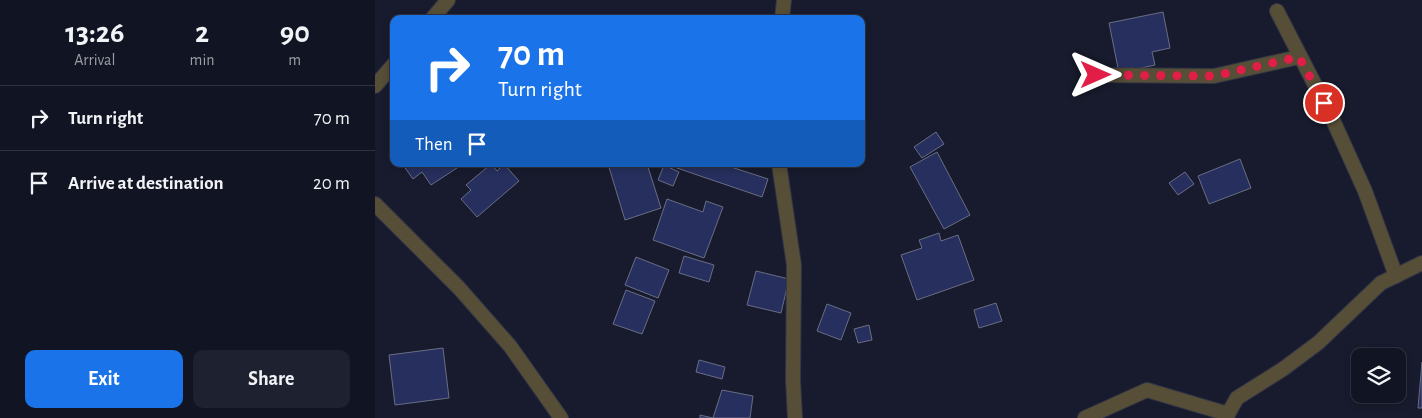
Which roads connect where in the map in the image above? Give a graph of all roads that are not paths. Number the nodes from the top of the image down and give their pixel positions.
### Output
1 (448, 0) edge
2 (784, 0) edge
3 (1277, 11) dead end
4 (435, 15) edge
5 (782, 15) edge
6 (1299, 57) junction
7 (390, 69) edge
8 (1096, 75) dead end
9 (375, 86) edge
10 (779, 167) edge
11 (375, 204) edge
12 (1422, 263) edge
13 (1396, 276) junction
14 (1227, 416) edge
15 (561, 418) edge
16 (795, 418) edge
17 (1085, 418) edge

1 - 4 street
2 - 5 street
3 - 6 street
6 - 8 street
6 - 13 street
7 - 9 street
10 - 16 street
11 - 15 street
12 - 13 street
13 - 14 street
14 - 17 street

